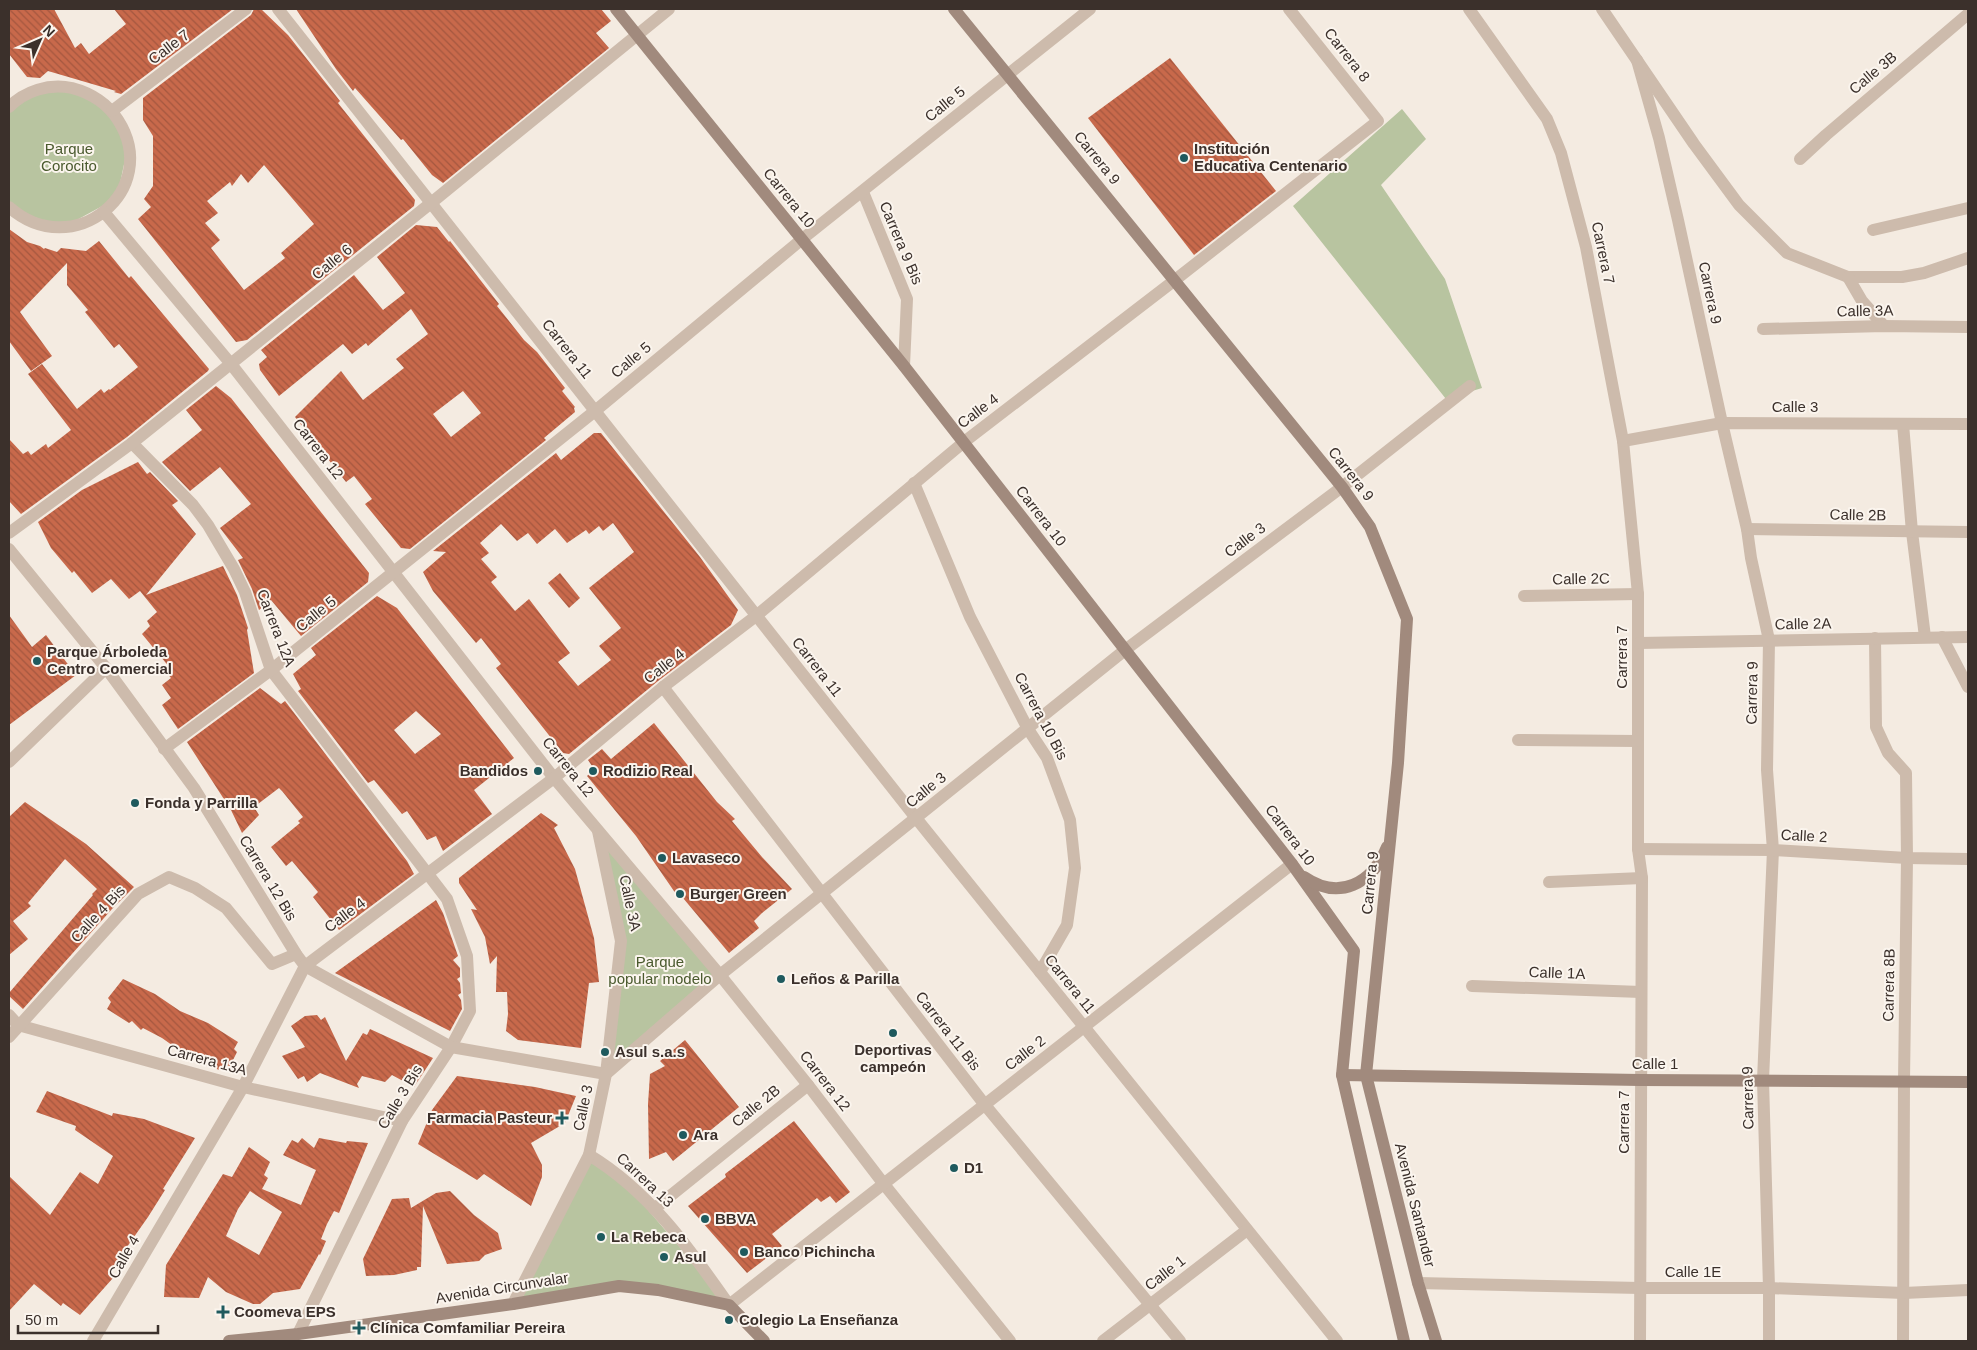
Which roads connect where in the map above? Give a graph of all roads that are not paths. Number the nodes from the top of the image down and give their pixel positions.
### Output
1 (246, 9) edge
2 (278, 9) edge
3 (616, 9) edge
4 (669, 9) edge
5 (954, 9) edge
6 (1090, 9) edge
7 (1289, 9) edge
8 (1468, 9) edge
9 (1602, 9) edge
10 (1968, 14) edge
11 (637, 35) junction
12 (1637, 60) junction
13 (1007, 74) junction
14 (11, 100) edge
15 (112, 111) junction
16 (1378, 121) joint
17 (1800, 159) dead end
18 (863, 192) junction
19 (431, 203) junction
20 (9, 207) edge
21 (1968, 208) edge
22 (104, 212) junction
23 (1873, 230) dead end
24 (801, 240) junction
25 (1968, 258) edge
26 (1848, 277) junction
27 (1175, 280) junction
28 (1884, 326) junction
29 (1968, 327) edge
30 (1763, 329) dead end
31 (231, 364) junction
32 (904, 366) junction
33 (1470, 386) dead end
34 (595, 411) junction
35 (1722, 423) junction
36 (1903, 424) junction
37 (1968, 424) edge
38 (964, 442) junction
39 (1623, 442) junction
40 (132, 443) junction
41 (914, 483) junction
42 (1342, 488) junction
43 (1748, 529) junction
44 (1912, 532) junction
45 (1968, 532) edge
46 (9, 534) edge
47 (9, 550) edge
48 (393, 572) junction
49 (1638, 594) junction
50 (1524, 596) dead end
51 (756, 616) junction
52 (1925, 637) junction
53 (1942, 637) junction
54 (1968, 637) edge
55 (1875, 638) junction
56 (1770, 640) junction
57 (1639, 643) junction
58 (1125, 650) junction
59 (106, 668) junction
60 (271, 670) junction
61 (663, 687) junction
62 (1968, 688) edge
63 (1028, 729) junction
64 (1518, 740) dead end
65 (1637, 741) junction
66 (164, 749) junction
67 (9, 762) edge
68 (554, 778) junction
69 (916, 818) junction
70 (598, 828) junction
71 (1391, 834) junction
72 (1638, 849) junction
73 (1773, 850) junction
74 (1907, 858) junction
75 (1968, 859) edge
76 (1292, 864) junction
77 (427, 874) junction
78 (1642, 878) junction
79 (1549, 882) dead end
80 (822, 895) junction
81 (296, 954) junction
82 (305, 966) junction
83 (1040, 972) junction
84 (720, 975) junction
85 (1472, 986) dead end
86 (1641, 992) junction
87 (9, 1016) edge
88 (18, 1025) junction
89 (1084, 1027) junction
90 (9, 1037) edge
91 (451, 1047) junction
92 (606, 1074) junction
93 (1342, 1075) junction
94 (1366, 1075) junction
95 (1640, 1080) junction
96 (1763, 1080) junction
97 (1904, 1081) junction
98 (1968, 1082) edge
99 (808, 1085) junction
100 (243, 1087) junction
101 (985, 1104) junction
102 (402, 1121) junction
103 (589, 1155) junction
104 (883, 1183) junction
105 (654, 1208) junction
106 (1247, 1230) junction
107 (1418, 1283) junction
108 (1640, 1288) junction
109 (1769, 1288) junction
110 (1968, 1290) edge
111 (1904, 1293) junction
112 (513, 1304) junction
113 (725, 1304) junction
114 (1150, 1305) junction
115 (298, 1334) junction
116 (94, 1341) edge
117 (229, 1341) edge
118 (764, 1341) edge
119 (1010, 1341) edge
120 (1103, 1341) edge
121 (1180, 1341) edge
122 (1337, 1341) edge
123 (1404, 1341) edge
124 (1436, 1341) edge
125 (1640, 1341) edge
126 (1769, 1341) edge
127 (1903, 1341) edge

1 - 15 street, Calle 7
2 - 19 street, Carrera 11
3 - 11 main road, Carrera 10
4 - 11 street, Calle 6
5 - 13 main road, Carrera 9
6 - 13 street, Calle 5
7 - 16 street, Carrera 8
8 - 39 street, Carrera 7
9 - 12 street
10 - 17 street, Calle 3B
11 - 19 street, Calle 6
11 - 24 main road, Carrera 10
12 - 26 street
12 - 35 street, Carrera 9
13 - 18 street, Calle 5
13 - 27 main road, Carrera 9
14 - 15 street
15 - 22 street
16 - 27 street, Calle 4
18 - 24 street, Calle 5
18 - 32 street, Carrera 9 Bis
19 - 31 street, Calle 6
19 - 34 street, Carrera 11
20 - 22 street
21 - 23 street
22 - 31 street, Carrera 12
24 - 32 main road, Carrera 10
24 - 34 street, Calle 5
25 - 26 street
26 - 28 street
27 - 38 street, Calle 4
27 - 42 main road, Carrera 9
28 - 29 street, Calle 3A
28 - 30 street, Calle 3A
31 - 40 street, Calle 6
31 - 48 street, Carrera 12
32 - 38 main road, Carrera 10
33 - 42 street, Calle 3
34 - 48 street, Calle 5
34 - 51 street, Carrera 11
35 - 36 street, Calle 3
35 - 39 street, Calle 3
35 - 43 street, Carrera 9
36 - 37 street, Calle 3
36 - 44 street
38 - 41 street, Calle 4
38 - 58 main road, Carrera 10
39 - 49 street, Carrera 7
40 - 46 street, Calle 6
40 - 60 street, Carrera 12A
41 - 51 street, Calle 4
41 - 63 street, Carrera 10 Bis
42 - 58 street, Calle 3
42 - 71 main road, Carrera 9
43 - 44 street, Calle 2B
43 - 56 street, Carrera 9
44 - 45 street, Calle 2B
44 - 52 street
47 - 59 street, Carrera 12 Bis
48 - 60 street, Calle 5
48 - 68 street, Carrera 12
49 - 50 street, Calle 2C
49 - 57 street, Carrera 7
51 - 61 street, Calle 4
51 - 69 street, Carrera 11
52 - 53 street, Calle 2A
52 - 55 street, Calle 2A
53 - 54 street, Calle 2A
53 - 62 street
55 - 56 street, Calle 2A
55 - 74 street, Carrera 8B
56 - 57 street, Calle 2A
56 - 73 street, Carrera 9
57 - 65 street, Carrera 7
58 - 63 street, Calle 3
58 - 76 main road, Carrera 10
59 - 66 street, Carrera 12 Bis
59 - 67 street
60 - 66 street, Calle 5
60 - 77 street, Carrera 12A
61 - 68 street, Calle 4
61 - 80 street, Carrera 11 Bis
63 - 69 street, Calle 3
63 - 83 street, Carrera 10 Bis
64 - 65 street
65 - 72 street, Carrera 7
66 - 81 street, Carrera 12 Bis
68 - 70 street, Carrera 12
68 - 77 street, Calle 4
69 - 80 street, Calle 3
69 - 83 street, Carrera 11
70 - 84 street, Carrera 12
70 - 92 street, Calle 3A
71 - 76 main road
71 - 94 main road, Carrera 9
72 - 73 street, Calle 2
72 - 78 street, Carrera 7
73 - 74 street, Calle 2
73 - 96 street, Carrera 9
74 - 75 street, Calle 2
74 - 97 street, Carrera 8B
76 - 89 street, Calle 2
76 - 93 main road, Carrera 10
77 - 82 street, Calle 4
77 - 91 street, Calle 3 Bis
78 - 79 street
78 - 86 street, Carrera 7
80 - 84 street, Calle 3
80 - 101 street, Carrera 11 Bis
81 - 82 street, Carrera 12 Bis
81 - 88 street, Calle 4 Bis
82 - 91 street, Carrera 12 Bis
82 - 100 street, Calle 4
83 - 89 street, Carrera 11
84 - 92 street, Calle 3
84 - 99 street, Carrera 12
85 - 86 street, Calle 1A
86 - 95 street, Carrera 7
87 - 88 street, Carrera 13A
88 - 90 street, Calle 4 Bis
88 - 100 street, Carrera 13A
89 - 101 street, Calle 2
89 - 106 street, Carrera 11
91 - 92 street, Carrera 12 Bis
91 - 102 street, Calle 3 Bis
92 - 103 street, Calle 3
93 - 94 main road, Calle 1
93 - 123 main road
94 - 95 main road, Calle 1
94 - 107 main road, Avenida Santander
95 - 96 main road, Calle 1
95 - 108 street, Carrera 7
96 - 97 main road, Calle 1
96 - 109 street, Carrera 9
97 - 98 main road, Calle 1
97 - 111 street, Carrera 8B
99 - 104 street, Carrera 12
99 - 105 street, Calle 2B
100 - 102 street, Carrera 13A
100 - 116 street, Calle 4
101 - 104 street, Calle 2
101 - 114 street, Carrera 11 Bis
102 - 115 street, Calle 3 Bis
103 - 105 street, Carrera 13
103 - 112 street, Calle 3
104 - 113 street, Calle 2
104 - 119 street, Carrera 12
105 - 113 street, Carrera 13
106 - 114 street, Calle 1
106 - 122 street, Carrera 11
107 - 108 street, Calle 1E
107 - 124 main road, Avenida Santander
108 - 109 street, Calle 1E
108 - 125 street, Carrera 7
109 - 111 street, Calle 1E
109 - 126 street, Carrera 9
110 - 111 street, Calle 1E
111 - 127 street, Carrera 8B
112 - 113 main road, Avenida Circunvalar
112 - 115 main road, Avenida Circunvalar
113 - 118 main road
114 - 120 street, Calle 1
114 - 121 street, Carrera 11 Bis
115 - 117 main road, Avenida Circunvalar

